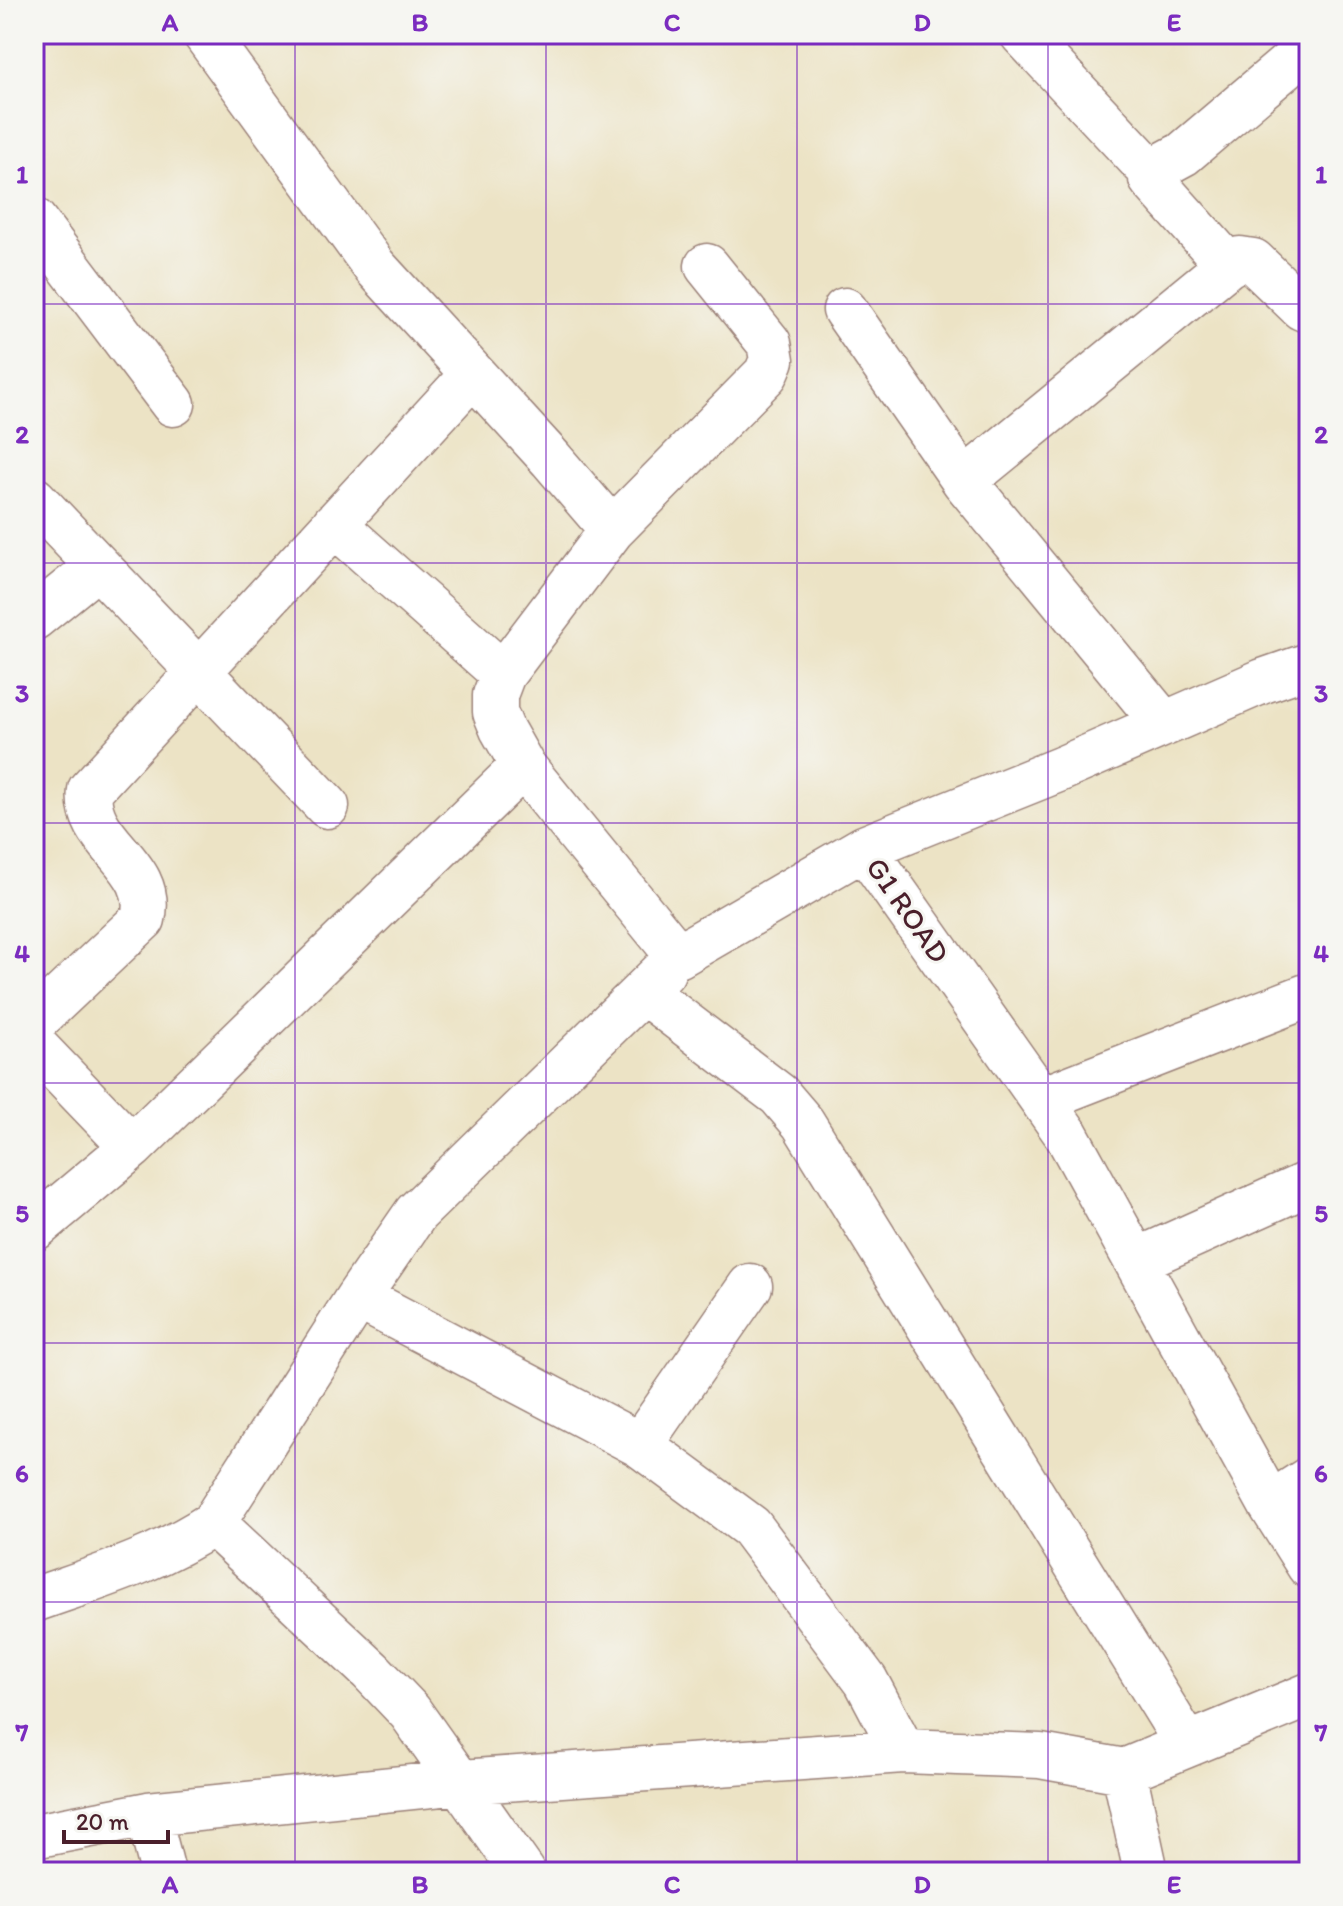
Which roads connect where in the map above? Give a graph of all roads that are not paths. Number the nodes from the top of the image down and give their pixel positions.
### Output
1 (205, 34) edge
2 (1022, 34) edge
3 (1309, 47) edge
4 (1151, 179) dead end
5 (34, 220) edge
6 (1228, 265) junction
7 (707, 266) dead end
8 (845, 310) dead end
9 (1309, 311) edge
10 (472, 375) junction
11 (173, 404) dead end
12 (964, 481) junction
13 (34, 499) edge
14 (334, 524) junction
15 (612, 530) junction
16 (98, 566) junction
17 (34, 618) edge
18 (1309, 665) edge
19 (199, 670) junction
20 (503, 674) junction
21 (1164, 724) junction
22 (523, 766) junction
23 (327, 806) dead end
24 (864, 848) junction
25 (678, 956) junction
26 (644, 992) junction
27 (1309, 995) edge
28 (34, 1022) edge
29 (34, 1045) edge
30 (1042, 1099) junction
31 (132, 1147) junction
32 (1309, 1183) edge
33 (34, 1229) edge
34 (1138, 1260) junction
35 (750, 1286) dead end
36 (358, 1297) junction
37 (640, 1445) junction
38 (1309, 1479) edge
39 (1270, 1504) junction
40 (213, 1523) junction
41 (1309, 1566) edge
42 (34, 1600) edge
43 (1309, 1695) edge
44 (1187, 1744) junction
45 (903, 1751) junction
46 (1124, 1771) junction
47 (461, 1782) junction
48 (148, 1814) junction
49 (34, 1836) edge
50 (163, 1872) edge
51 (523, 1872) edge
52 (1146, 1872) edge

1 - 10 street
2 - 3 street
4 - 6 street
5 - 11 street
6 - 9 street
6 - 12 street
7 - 15 street
8 - 12 street
10 - 14 street
10 - 15 street
12 - 21 street
13 - 16 street
14 - 19 street
14 - 20 street
15 - 20 street
16 - 17 street
16 - 19 street
18 - 21 street
19 - 23 street
19 - 28 street
20 - 22 street
21 - 24 street
22 - 25 street
22 - 31 street
24 - 25 street, G1 ROAD
24 - 30 street, G1 ROAD
25 - 26 street, G1 ROAD
26 - 36 street, G1 ROAD
26 - 44 street
27 - 30 street
29 - 31 street
30 - 34 street, G1 ROAD
31 - 33 street
32 - 34 street
34 - 39 street, G1 ROAD
35 - 37 street
36 - 37 street
36 - 40 street, G1 ROAD
37 - 45 street
38 - 39 street
39 - 41 street, G1 ROAD
40 - 42 street
40 - 47 street
43 - 44 street
44 - 46 street
45 - 46 street
45 - 47 street
46 - 52 street
47 - 48 street
47 - 51 street
48 - 49 street
48 - 50 street

